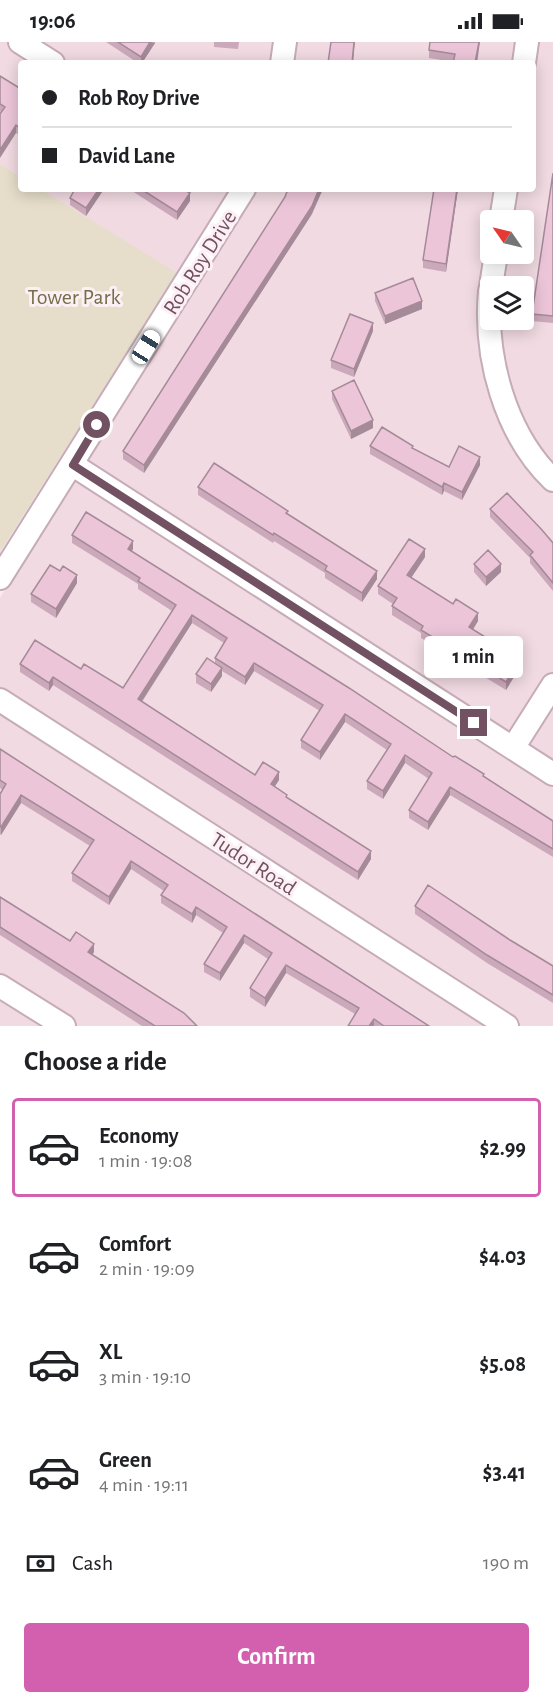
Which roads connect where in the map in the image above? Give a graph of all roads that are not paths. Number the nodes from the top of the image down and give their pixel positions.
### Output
1 (20, 42) edge
2 (285, 42) edge
3 (527, 42) edge
4 (48, 60) edge
5 (282, 60) edge
6 (524, 60) edge
7 (242, 192) edge
8 (506, 192) edge
9 (503, 210) edge
10 (490, 330) edge
11 (73, 465) junction
12 (553, 480) edge
13 (0, 578) edge
14 (553, 685) edge
15 (0, 700) edge
16 (513, 748) junction
17 (553, 774) edge
18 (0, 986) edge
19 (64, 1026) edge
20 (507, 1026) edge

1 - 4 street
2 - 5 street
3 - 6 street
7 - 11 street, Rob Roy Drive
8 - 9 street
10 - 12 street
11 - 13 street, Rob Roy Drive
11 - 16 street
14 - 16 street
15 - 20 street, Tudor Road
16 - 17 street
18 - 19 street

